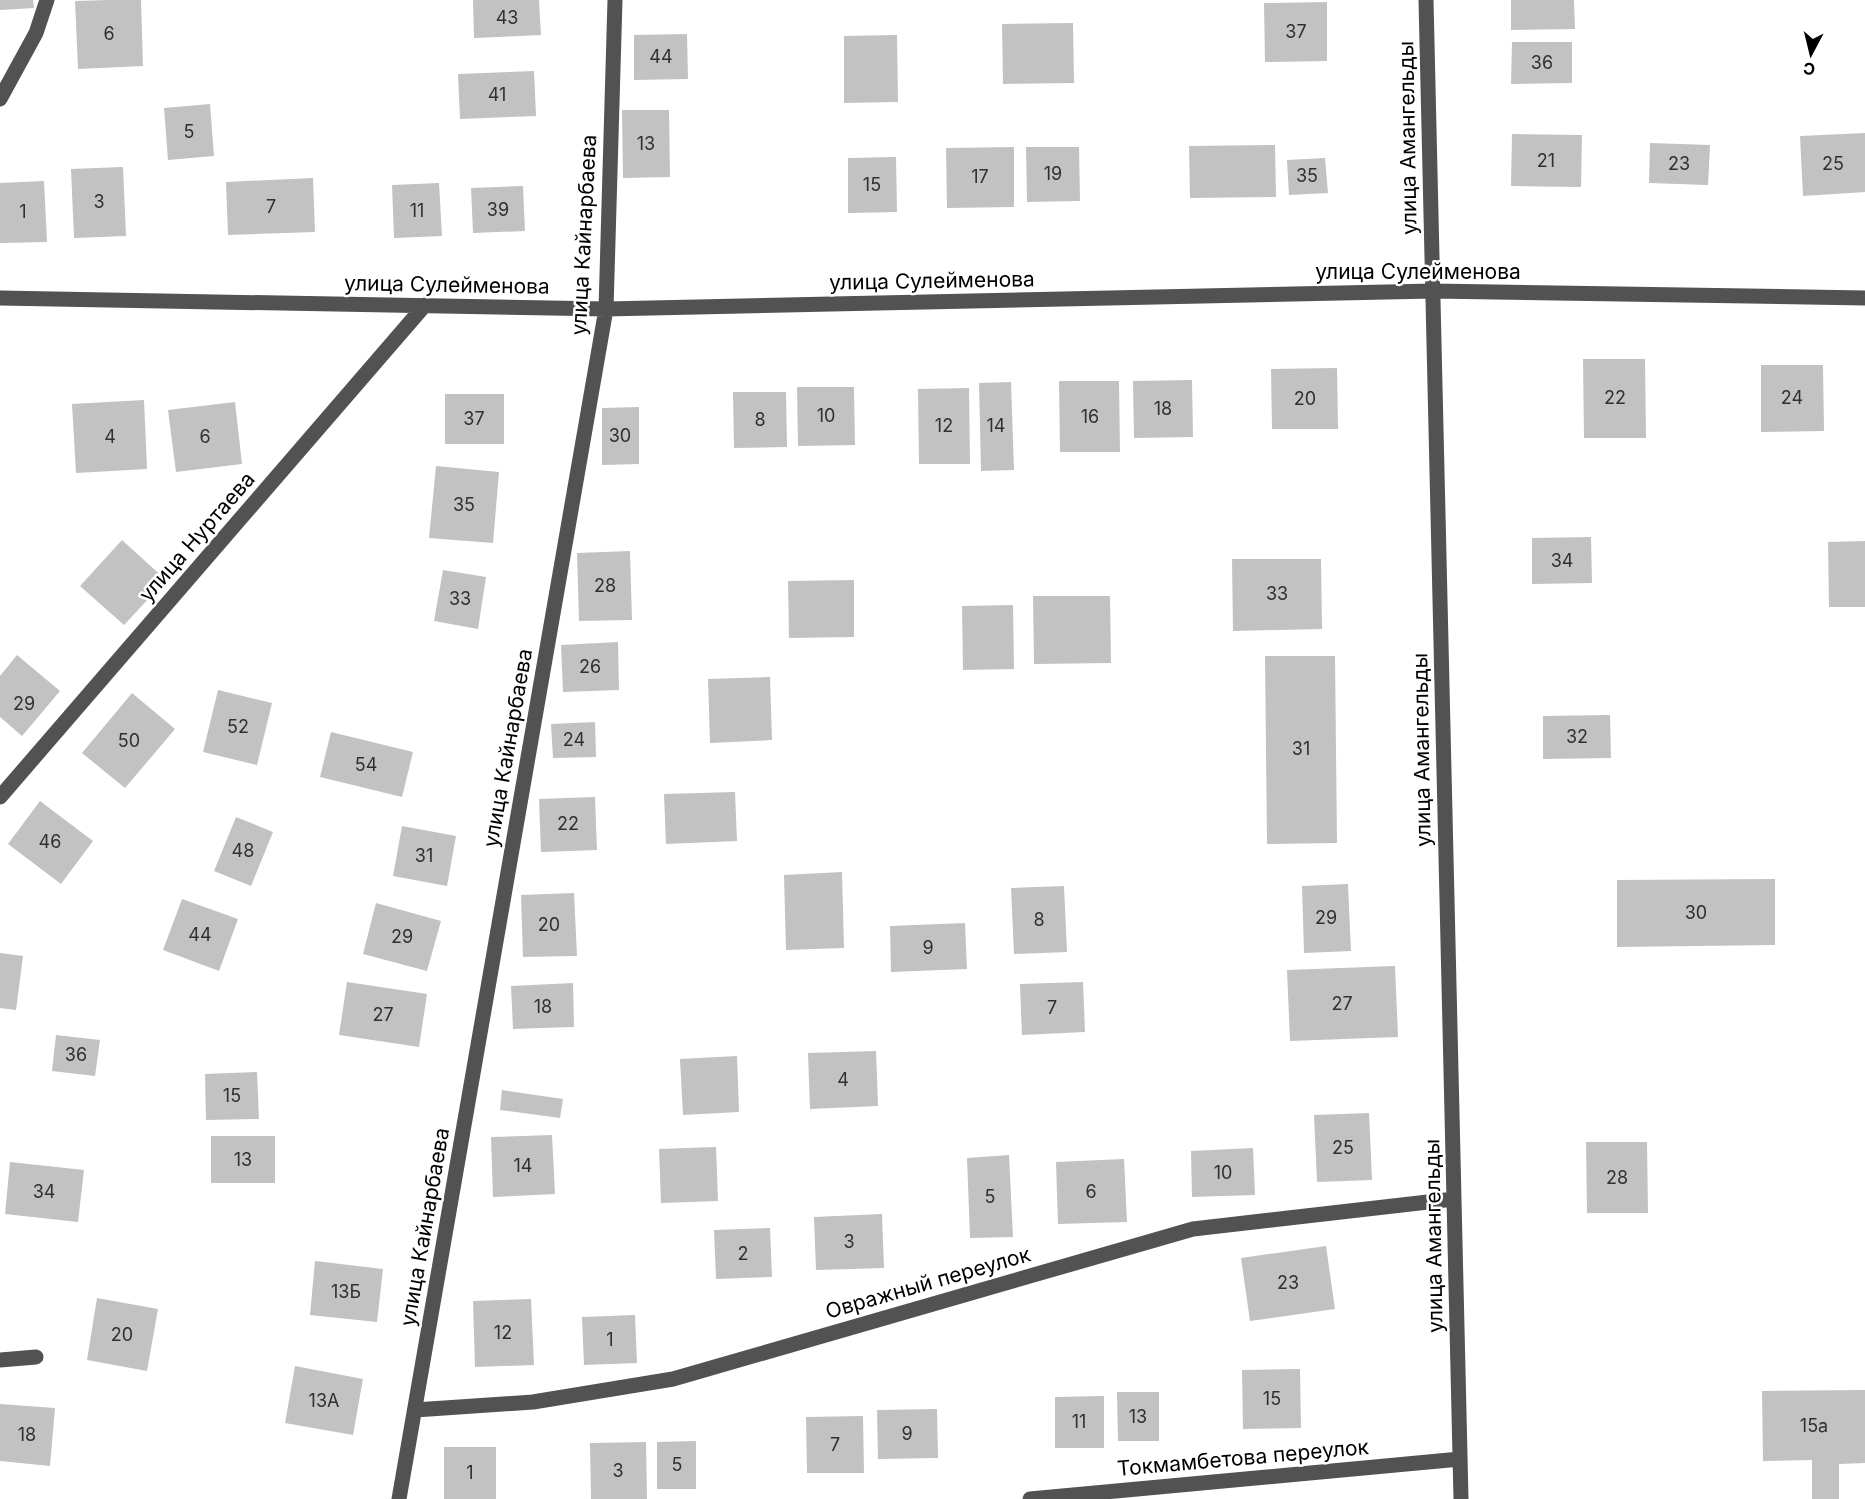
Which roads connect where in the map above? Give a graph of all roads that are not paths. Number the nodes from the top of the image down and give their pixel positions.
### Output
1 (47, 0) edge
2 (615, 0) edge
3 (1426, 0) edge
4 (0, 99) edge
5 (1433, 291) junction
6 (0, 298) edge
7 (1865, 298) edge
8 (425, 305) junction
9 (606, 309) junction
10 (0, 797) edge
11 (1454, 1199) junction
12 (36, 1357) dead end
13 (0, 1360) edge
14 (415, 1410) junction
15 (1460, 1459) junction
16 (399, 1499) edge
17 (1030, 1499) edge
18 (1461, 1499) edge

1 - 4 street
2 - 9 street, улица Кайнарбаева
3 - 5 street, улица Амангельды
5 - 7 street, улица Сулейменова
5 - 9 street, улица Сулейменова
5 - 11 street, улица Амангельды
6 - 8 street, улица Сулейменова
8 - 9 street, улица Сулейменова
8 - 10 street, улица Нуртаева
9 - 14 street, улица Кайнарбаева
11 - 14 street, Овражный переулок
11 - 15 street, улица Амангельды
12 - 13 street
14 - 16 street, улица Кайнарбаева
15 - 17 street, Токмамбетова переулок
15 - 18 street, улица Амангельды

